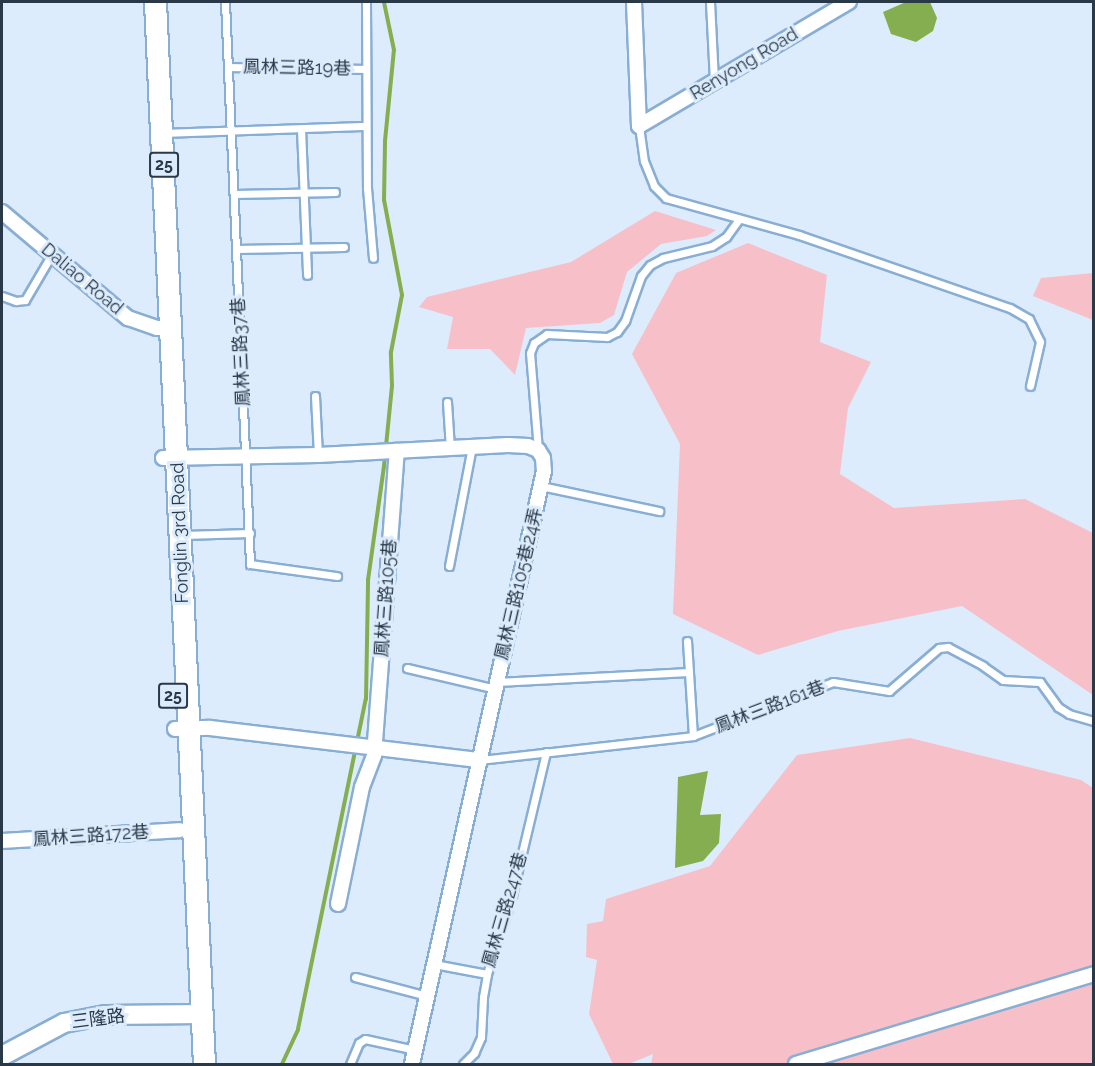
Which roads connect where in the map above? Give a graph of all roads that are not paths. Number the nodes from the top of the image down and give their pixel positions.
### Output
1 (141, 2) edge
2 (155, 2) edge
3 (225, 2) edge
4 (366, 2) edge
5 (634, 2) edge
6 (710, 2) edge
7 (849, 2) edge
8 (228, 67) junction
9 (366, 69) junction
10 (714, 81) junction
11 (366, 126) junction
12 (639, 126) junction
13 (301, 129) junction
14 (231, 130) junction
15 (162, 133) junction
16 (335, 192) dead end
17 (234, 194) junction
18 (304, 194) junction
19 (2, 212) edge
20 (739, 219) junction
21 (344, 248) dead end
22 (236, 249) junction
23 (306, 249) junction
24 (52, 254) junction
25 (373, 258) dead end
26 (307, 275) dead end
27 (2, 296) edge
28 (164, 328) junction
29 (1030, 386) dead end
30 (315, 396) dead end
31 (447, 402) dead end
32 (472, 446) junction
33 (450, 448) junction
34 (538, 450) junction
35 (389, 451) junction
36 (245, 455) junction
37 (318, 455) junction
38 (170, 458) junction
39 (541, 486) junction
40 (659, 511) dead end
41 (249, 533) junction
42 (180, 535) junction
43 (449, 566) dead end
44 (337, 576) dead end
45 (687, 641) dead end
46 (407, 668) dead end
47 (689, 672) junction
48 (496, 686) junction
49 (1094, 721) edge
50 (182, 729) junction
51 (693, 736) junction
52 (372, 746) junction
53 (546, 752) junction
54 (480, 760) junction
55 (180, 830) junction
56 (2, 841) edge
57 (338, 904) dead end
58 (434, 964) junction
59 (487, 974) junction
60 (1094, 974) edge
61 (355, 977) dead end
62 (427, 996) junction
63 (195, 1014) junction
64 (415, 1050) junction
65 (2, 1056) edge
66 (190, 1065) edge
67 (204, 1065) edge
68 (350, 1065) edge
69 (412, 1065) edge
70 (463, 1065) edge
71 (796, 1065) edge

1 - 28 main road, Fonglin 3rd Road / 25
2 - 15 main road, Fonglin 3rd Road / 25
3 - 8 lane, 鳳林三路19巷
4 - 9 lane
5 - 12 street
6 - 10 lane
7 - 10 street, Renyong Road
8 - 9 lane, 鳳林三路19巷
8 - 14 lane, 鳳林三路19巷
9 - 11 lane
10 - 12 street, Renyong Road
11 - 13 lane
11 - 25 lane
12 - 20 lane
13 - 14 lane
13 - 18 lane
14 - 15 lane
14 - 17 lane, 鳳林三路37巷
15 - 28 main road, Fonglin 3rd Road / 25
16 - 18 lane
17 - 18 lane
17 - 22 lane, 鳳林三路37巷
18 - 23 lane
19 - 24 street, Daliao Road
20 - 29 lane
20 - 34 lane
21 - 23 lane
22 - 23 lane
22 - 36 lane, 鳳林三路37巷
23 - 26 lane
24 - 27 lane
24 - 28 street, Daliao Road
28 - 38 main road, Fonglin 3rd Road / 25
30 - 37 lane
31 - 33 lane
32 - 33 street
32 - 34 street
32 - 43 lane
33 - 35 street
34 - 39 street, 鳳林三路105巷24弄
35 - 37 street
35 - 52 street, 鳳林三路105巷
36 - 37 street
36 - 38 street
36 - 41 lane
38 - 42 main road, Fonglin 3rd Road / 25
38 - 50 main road, Fonglin 3rd Road / 25
39 - 40 lane, 鳳林三路105巷24弄
39 - 48 street, 鳳林三路105巷24弄
41 - 42 lane
41 - 44 lane
42 - 50 main road, Fonglin 3rd Road / 25
45 - 47 lane, 鳳林三路161巷
46 - 48 lane
47 - 48 lane
47 - 51 lane, 鳳林三路161巷
48 - 54 street
49 - 51 lane, 鳳林三路161巷
50 - 52 street
50 - 55 main road, Fonglin 3rd Road / 25
50 - 63 main road, Fonglin 3rd Road / 25
51 - 53 lane, 鳳林三路161巷
52 - 54 street
52 - 57 street, 鳳林三路105巷
53 - 54 lane, 鳳林三路161巷
53 - 59 lane, 鳳林三路247巷
54 - 58 street
55 - 56 street, 鳳林三路172巷
55 - 63 main road, Fonglin 3rd Road / 25
58 - 59 lane
58 - 62 street
59 - 70 lane, 鳳林三路247巷
60 - 71 street
61 - 62 lane
62 - 64 street
63 - 65 street, 三隆路
63 - 66 main road, Fonglin 3rd Road / 25
63 - 67 main road, Fonglin 3rd Road / 25
64 - 68 lane
64 - 69 street

